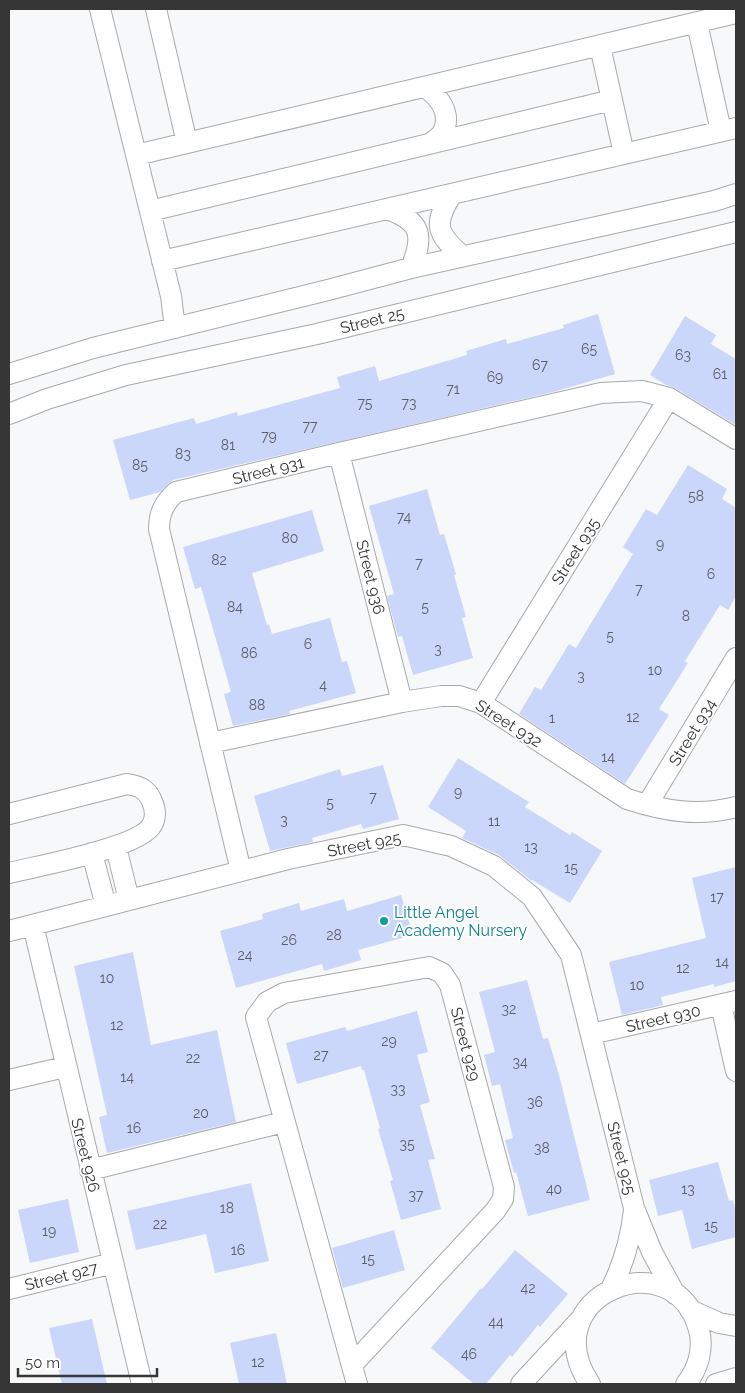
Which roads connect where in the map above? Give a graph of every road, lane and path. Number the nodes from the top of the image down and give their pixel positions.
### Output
1 (100, 9) edge
2 (156, 9) edge
3 (736, 13) edge
4 (697, 23) junction
5 (600, 46) junction
6 (425, 87) junction
7 (612, 100) junction
8 (728, 130) edge
9 (187, 143) junction
10 (431, 143) junction
11 (624, 154) junction
12 (136, 155) junction
13 (452, 194) junction
14 (736, 194) edge
15 (387, 209) junction
16 (150, 210) junction
17 (736, 232) edge
18 (462, 256) junction
19 (162, 261) junction
20 (411, 268) junction
21 (175, 328) junction
22 (9, 374) edge
23 (669, 398) junction
24 (9, 414) edge
25 (736, 439) edge
26 (339, 452) junction
27 (736, 658) edge
28 (402, 702) junction
29 (481, 703) junction
30 (210, 743) junction
31 (647, 805) junction
32 (736, 807) edge
33 (9, 814) edge
34 (116, 847) junction
35 (92, 853) junction
36 (241, 871) junction
37 (9, 873) edge
38 (129, 900) junction
39 (106, 906) junction
40 (33, 925) junction
41 (9, 931) edge
42 (729, 1003) edge
43 (591, 1034) junction
44 (65, 1067) junction
45 (736, 1070) edge
46 (9, 1080) edge
47 (284, 1122) junction
48 (90, 1170) junction
49 (634, 1208) junction
50 (113, 1263) junction
51 (9, 1289) edge
52 (611, 1289) junction
53 (675, 1294) junction
54 (690, 1310) junction
55 (582, 1319) junction
56 (736, 1326) edge
57 (352, 1365) junction
58 (736, 1378) edge
59 (142, 1384) edge
60 (357, 1384) edge
61 (521, 1384) edge
62 (590, 1384) edge
63 (686, 1384) edge
64 (716, 1384) edge

1 - 12 street
2 - 9 street
3 - 4 street
4 - 5 street
4 - 8 street
5 - 6 street
5 - 7 street
6 - 9 street
6 - 10 street
7 - 10 street
7 - 11 street
8 - 11 street
9 - 12 street
10 - 16 street
11 - 13 street
12 - 16 street
13 - 15 street
13 - 18 street
14 - 18 street
15 - 19 street
15 - 20 street
16 - 19 street
17 - 24 street, Street 25
18 - 20 street
19 - 21 street
20 - 21 street
21 - 22 street
23 - 25 street, Street 931
23 - 26 street, Street 931
23 - 29 street, Street 935
26 - 28 street, Street 936
26 - 30 street, Street 931
27 - 31 street, Street 934
28 - 29 street, Street 932
28 - 30 street, Street 932
29 - 31 street, Street 932
30 - 36 street, Street 931
31 - 32 street, Street 932
33 - 34 street
34 - 35 street
34 - 38 street
35 - 37 street
35 - 39 street
36 - 38 street, Street 925
36 - 43 street, Street 925
38 - 39 street, Street 925
39 - 40 street, Street 925
40 - 41 street, Street 925
40 - 44 street, Street 926
42 - 43 street, Street 930
42 - 45 street
43 - 49 street, Street 925
44 - 46 street
44 - 48 street, Street 926
47 - 48 street
47 - 57 street, Street 929
47 - 57 street, Street 929
48 - 50 street, Street 926
49 - 52 street, Street 925
49 - 53 street, Street 925
50 - 51 street, Street 927
50 - 59 street, Street 926
52 - 53 street
52 - 55 street
53 - 54 street
54 - 56 street
54 - 63 street
55 - 61 street
55 - 62 street
57 - 60 street, Street 929
58 - 64 street

